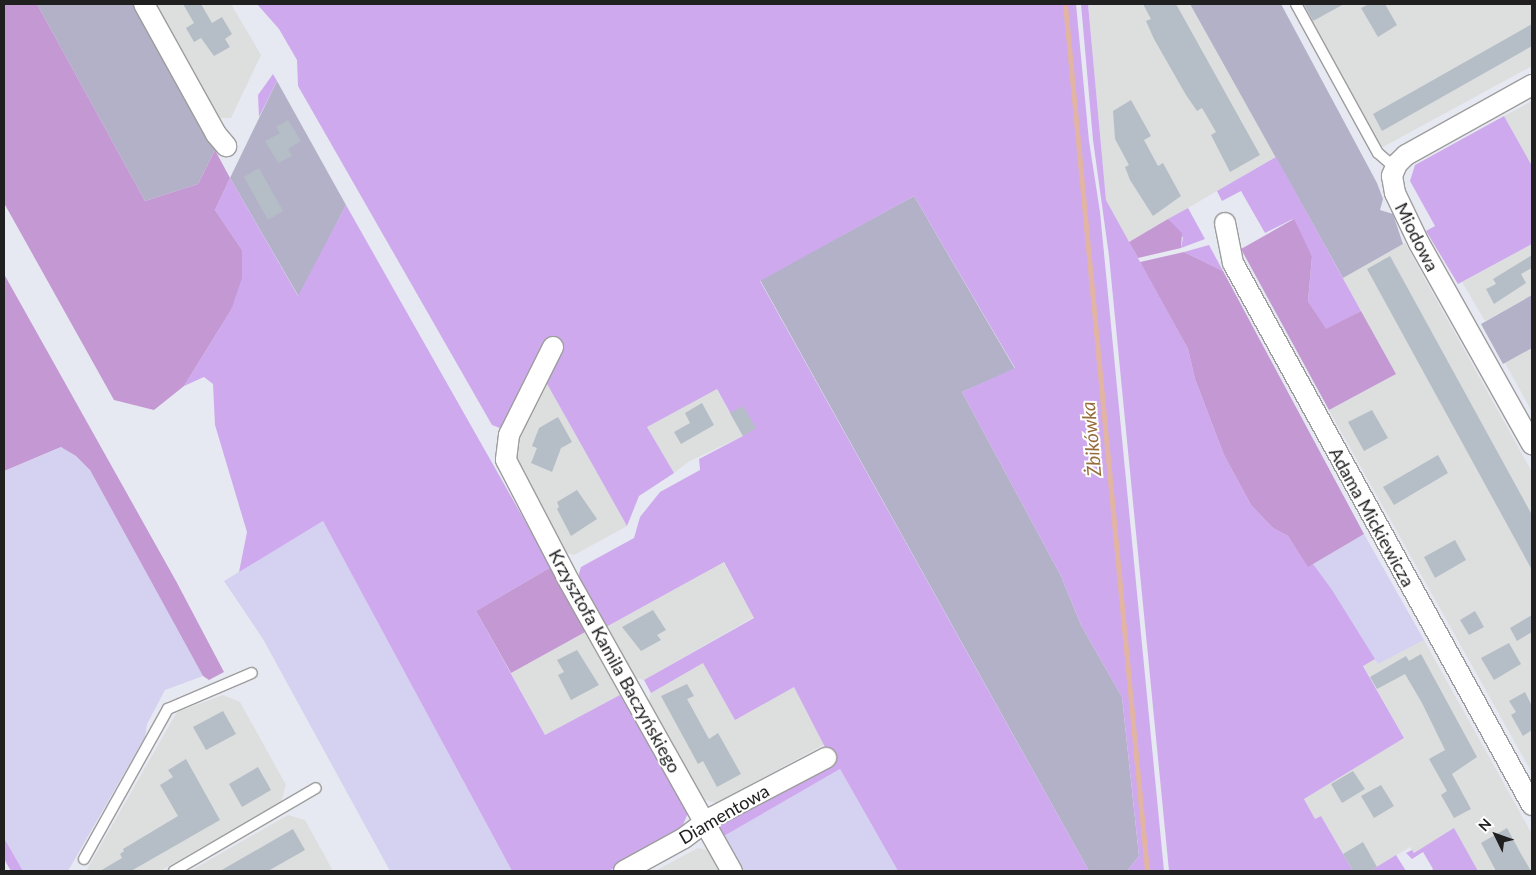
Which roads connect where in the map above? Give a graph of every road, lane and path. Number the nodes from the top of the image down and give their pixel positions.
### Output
1 (144, 4) edge
2 (1296, 4) edge
3 (1532, 85) edge
4 (226, 146) dead end
5 (1394, 168) junction
6 (1226, 223) dead end
7 (553, 347) dead end
8 (1532, 444) edge
9 (252, 673) dead end
10 (826, 758) dead end
11 (316, 788) dead end
12 (1532, 806) edge
13 (704, 823) junction
14 (84, 860) dead end
15 (174, 871) edge
16 (624, 871) edge
17 (732, 871) edge

1 - 4 street
2 - 5 lane
3 - 5 street
5 - 8 street, Miodowa
6 - 12 street, Adama Mickiewicza
7 - 13 street, Krzysztofa Kamila Baczyńskiego
9 - 14 lane
10 - 13 street, Diamentowa
11 - 15 lane
13 - 16 street, Diamentowa
13 - 17 street, Krzysztofa Kamila Baczyńskiego

